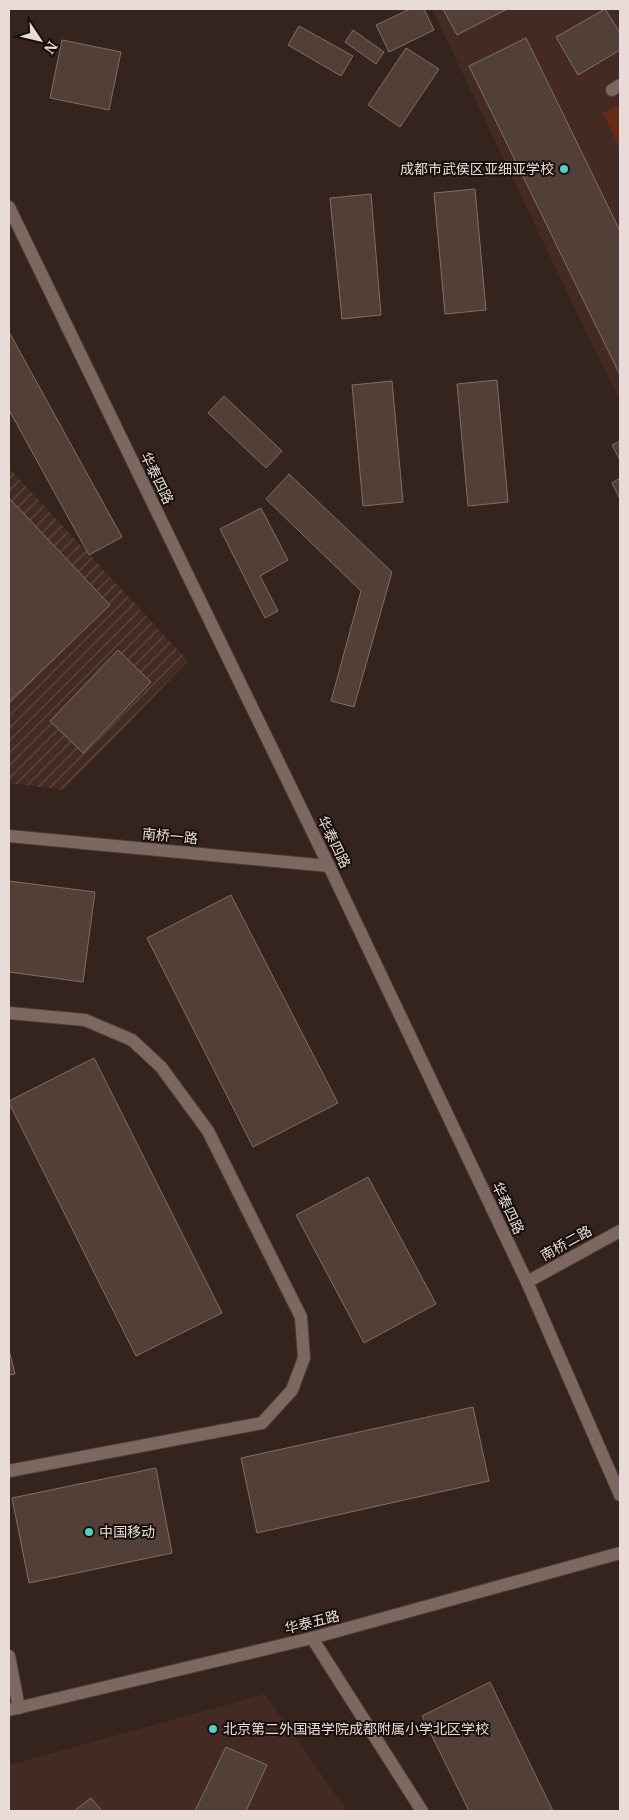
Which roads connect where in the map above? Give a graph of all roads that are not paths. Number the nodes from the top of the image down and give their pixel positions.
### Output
1 (9, 207) edge
2 (9, 836) edge
3 (329, 866) junction
4 (9, 1013) edge
5 (620, 1231) edge
6 (527, 1282) junction
7 (9, 1471) edge
8 (620, 1495) edge
9 (620, 1553) edge
10 (312, 1638) junction
11 (9, 1656) edge
12 (14, 1709) edge
13 (422, 1811) edge

1 - 3 street, 华泰四路
2 - 3 street, 南桥一路
3 - 6 street, 华泰四路
4 - 7 street
5 - 6 street, 南桥二路
6 - 8 street, 华泰四路
9 - 10 street, 华泰五路
10 - 12 street, 华泰五路
10 - 13 street
11 - 12 street

